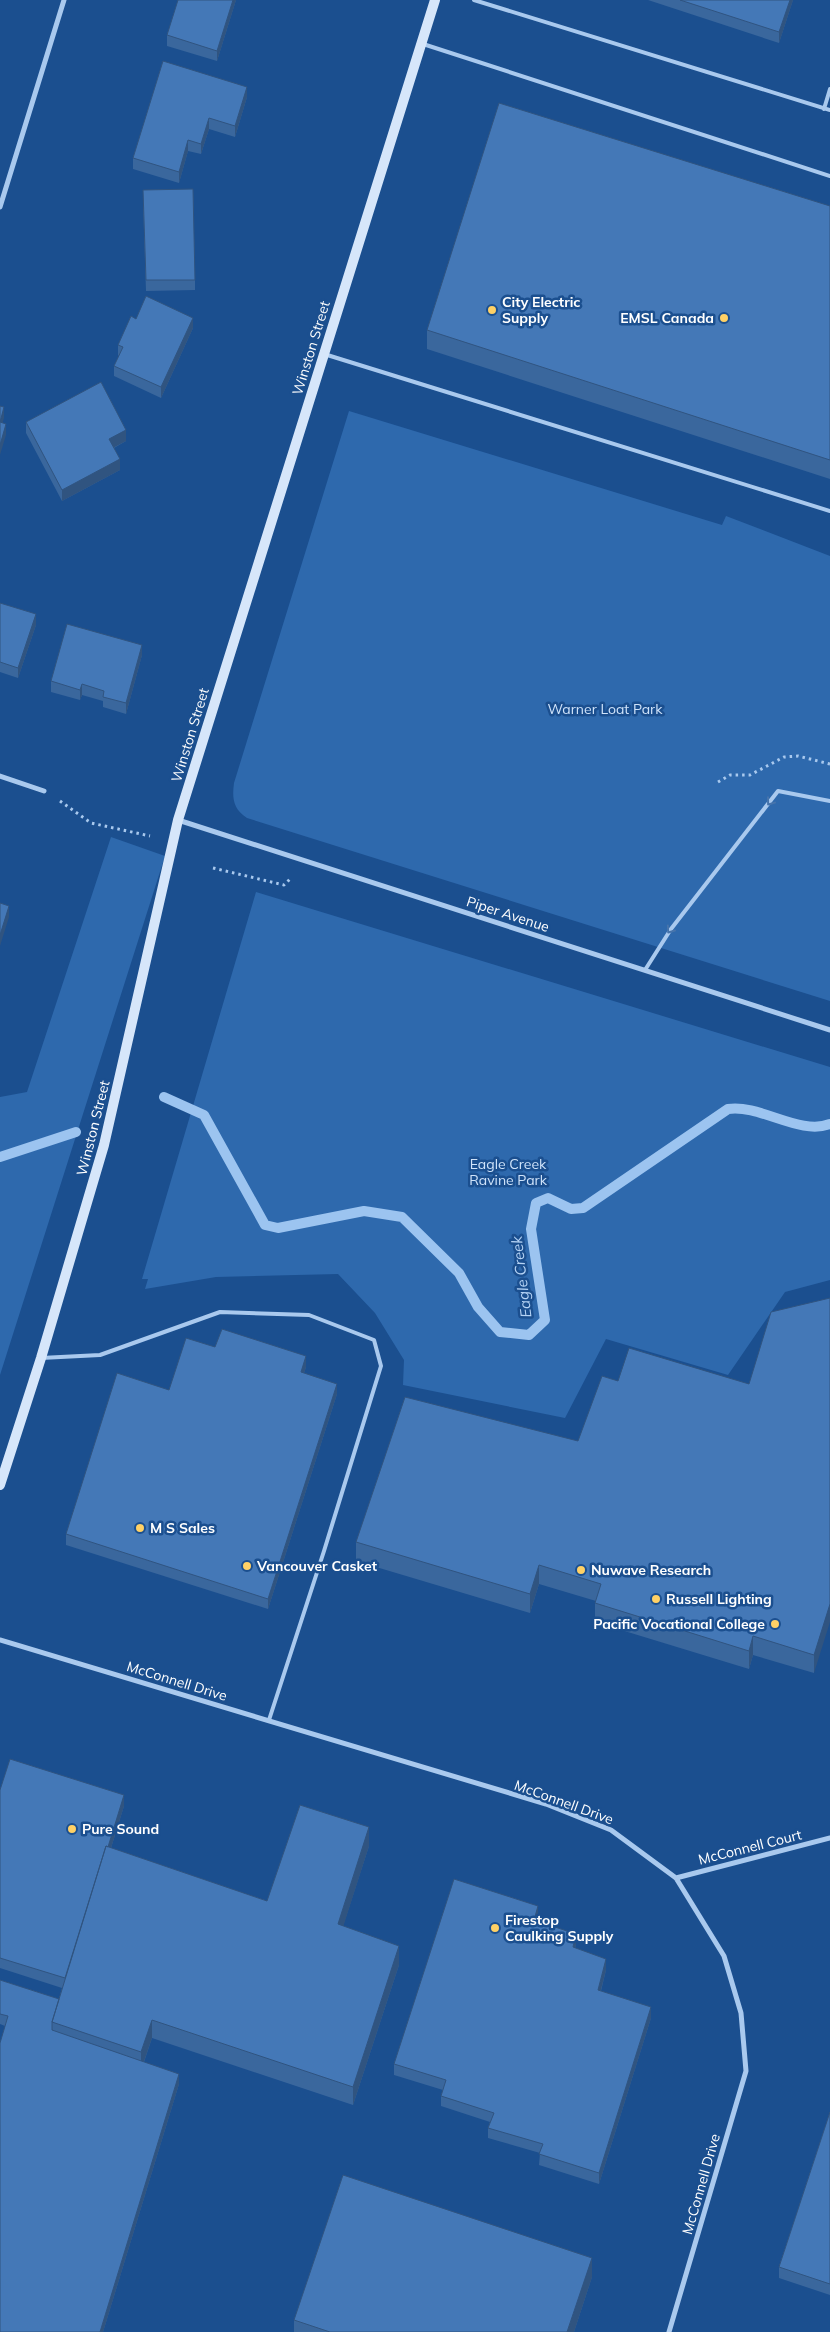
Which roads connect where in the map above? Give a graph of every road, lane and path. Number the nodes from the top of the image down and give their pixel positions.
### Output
1 (64, 0) edge
2 (435, 0) edge
3 (474, 0) edge
4 (421, 44) junction
5 (830, 89) edge
6 (824, 108) junction
7 (830, 110) edge
8 (830, 176) edge
9 (0, 207) edge
10 (324, 354) junction
11 (830, 511) edge
12 (830, 764) edge
13 (0, 776) edge
14 (718, 782) dead end
15 (44, 790) joint
16 (830, 800) edge
17 (178, 820) junction
18 (153, 837) dead end
19 (309, 862) junction
20 (212, 868) dead end
21 (645, 970) junction
22 (830, 1030) edge
23 (41, 1358) junction
24 (0, 1485) edge
25 (0, 1640) edge
26 (269, 1720) junction
27 (830, 1838) edge
28 (676, 1878) junction
29 (669, 2332) edge

1 - 9 street
2 - 4 street, Winston Street
3 - 6 lane
4 - 8 lane
4 - 10 street, Winston Street
5 - 6 lane
6 - 7 lane
10 - 11 lane
10 - 17 street, Winston Street
12 - 14 path
13 - 15 street
15 - 18 path
16 -> 21 lane
17 - 19 street, Piper Avenue
17 - 23 street, Winston Street
19 - 20 path
19 - 21 street, Piper Avenue
21 - 22 street, Piper Avenue
23 - 24 street, Winston Street
23 - 26 lane
25 - 26 street, McConnell Drive
26 - 28 street, McConnell Drive
27 - 28 street, McConnell Court
28 - 29 street, McConnell Drive

